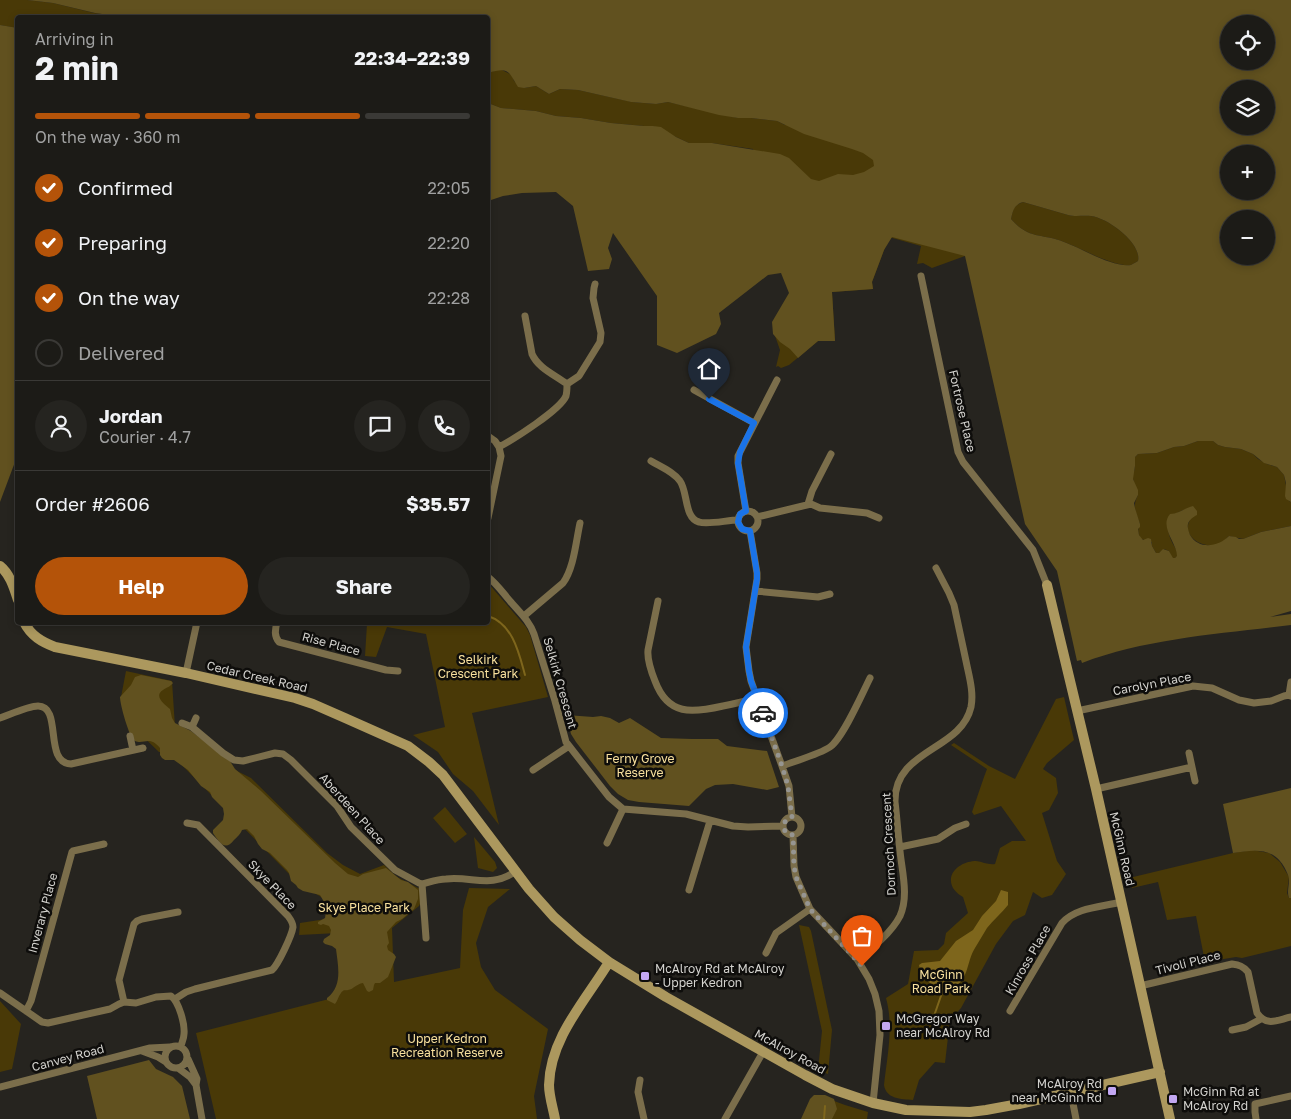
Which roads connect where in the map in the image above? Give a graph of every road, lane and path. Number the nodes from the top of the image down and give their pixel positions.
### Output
1 (921, 276) dead end
2 (595, 284) dead end
3 (525, 316) dead end
4 (777, 380) dead end
5 (567, 384) junction
6 (694, 390) dead end
7 (754, 423) junction
8 (490, 438) edge
9 (499, 447) junction
10 (831, 454) dead end
11 (651, 461) dead end
12 (808, 504) junction
13 (490, 508) edge
14 (746, 511) junction
15 (757, 517) junction
16 (879, 518) dead end
17 (738, 520) junction
18 (580, 524) dead end
19 (750, 531) junction
20 (0, 566) edge
21 (936, 568) dead end
22 (490, 579) edge
23 (1047, 585) joint
24 (755, 591) junction
25 (15, 592) edge
26 (830, 594) dead end
27 (658, 601) dead end
28 (524, 616) junction
29 (26, 625) edge
30 (196, 625) edge
31 (276, 625) edge
32 (398, 671) dead end
33 (186, 673) junction
34 (870, 678) dead end
35 (1291, 682) edge
36 (1290, 696) edge
37 (757, 698) junction
38 (1077, 711) junction
39 (0, 718) edge
40 (196, 718) dead end
41 (182, 723) dead end
42 (192, 727) junction
43 (130, 736) dead end
44 (569, 746) junction
45 (143, 748) dead end
46 (133, 750) junction
47 (1189, 753) dead end
48 (782, 766) junction
49 (1192, 767) junction
50 (533, 770) dead end
51 (1195, 781) dead end
52 (1096, 789) junction
53 (623, 809) junction
54 (792, 817) junction
55 (710, 821) junction
56 (187, 823) dead end
57 (966, 824) dead end
58 (482, 826) joint
59 (783, 826) junction
60 (793, 835) junction
61 (607, 843) dead end
62 (104, 844) dead end
63 (900, 847) junction
64 (516, 871) junction
65 (422, 884) junction
66 (689, 890) dead end
67 (1121, 902) junction
68 (810, 909) junction
69 (178, 912) dead end
70 (426, 938) dead end
71 (766, 952) dead end
72 (857, 959) junction
73 (609, 962) junction
74 (1140, 986) junction
75 (0, 994) edge
76 (175, 999) junction
77 (124, 1002) junction
78 (26, 1011) junction
79 (1010, 1012) dead end
80 (1291, 1017) edge
81 (1261, 1019) junction
82 (1232, 1030) dead end
83 (181, 1046) junction
84 (170, 1047) junction
85 (142, 1051) junction
86 (763, 1052) junction
87 (188, 1059) junction
88 (166, 1062) junction
89 (178, 1068) junction
90 (1160, 1072) junction
91 (640, 1080) dead end
92 (196, 1085) junction
93 (0, 1087) edge
94 (1071, 1093) junction
95 (1291, 1096) edge
96 (873, 1103) junction
97 (726, 1117) edge
98 (202, 1119) edge
99 (555, 1119) edge
100 (644, 1119) edge
101 (734, 1119) edge
102 (1076, 1119) edge
103 (1170, 1119) edge
104 (1256, 1119) edge

1 - 23 street, Fortrose Place
2 - 5 street
3 - 5 street
4 - 7 street
5 - 9 street
6 - 7 street
7 - 14 street
8 - 9 street
9 - 13 street
10 - 12 street
11 - 17 street
12 - 15 street
12 - 16 street
14 - 15 street
14 - 17 street
15 - 19 street
17 - 19 street
18 - 28 street
19 - 24 street
20 - 25 street
21 - 63 street, Dornoch Crescent
22 - 28 street, Selkirk Crescent
23 - 38 street, McGinn Road
24 - 26 street
24 - 37 street
27 - 37 street
28 - 44 street, Selkirk Crescent
29 - 33 street, Cedar Creek Road
30 - 33 street
31 - 32 street, Rise Place
33 - 58 street, Cedar Creek Road
34 - 48 street
35 - 36 street, Carolyn Place
36 - 38 street, Carolyn Place
37 - 48 street
38 - 52 street, McGinn Road
39 - 46 street
40 - 42 street
41 - 42 street, Aberdeen Place
42 - 65 street, Aberdeen Place
43 - 46 street
44 - 50 street
44 - 53 street, Selkirk Crescent
45 - 46 street
47 - 49 street
48 - 54 street
49 - 51 street
49 - 52 street
52 - 67 street, McGinn Road
53 - 55 street
53 - 61 street
54 - 59 street
54 - 60 street
55 - 59 street
55 - 66 street
56 - 76 street, Skye Place
57 - 63 street
58 - 64 street, McAlroy Road
59 - 60 street
60 - 68 street
62 - 78 street, Inverary Place
63 - 72 street, Dornoch Crescent
64 - 65 street
64 - 73 street, McAlroy Road
65 - 70 street
67 - 74 street, McGinn Road
67 - 79 street, Kinross Place
68 - 71 street
68 - 72 street
69 - 77 street
72 - 96 street
73 - 86 street, McAlroy Road
73 - 99 street
74 - 81 street, Tivoli Place
74 - 90 street, McGinn Road
75 - 78 street
76 - 77 street
76 - 83 street
77 - 78 street
80 - 81 street
81 - 82 street
83 - 84 street
83 - 87 street
84 - 85 street, Canvey Road
84 - 88 street
85 - 88 street
85 - 93 street, Canvey Road
86 - 96 street, McAlroy Road
86 - 97 street
87 - 89 street
87 - 92 street
88 - 89 street
89 - 92 street
90 - 94 street, McAlroy Road
90 - 103 street, McGinn Road
91 - 100 street
92 - 98 street
94 - 96 street, McAlroy Road
94 - 102 street
95 - 104 street
97 - 101 street

